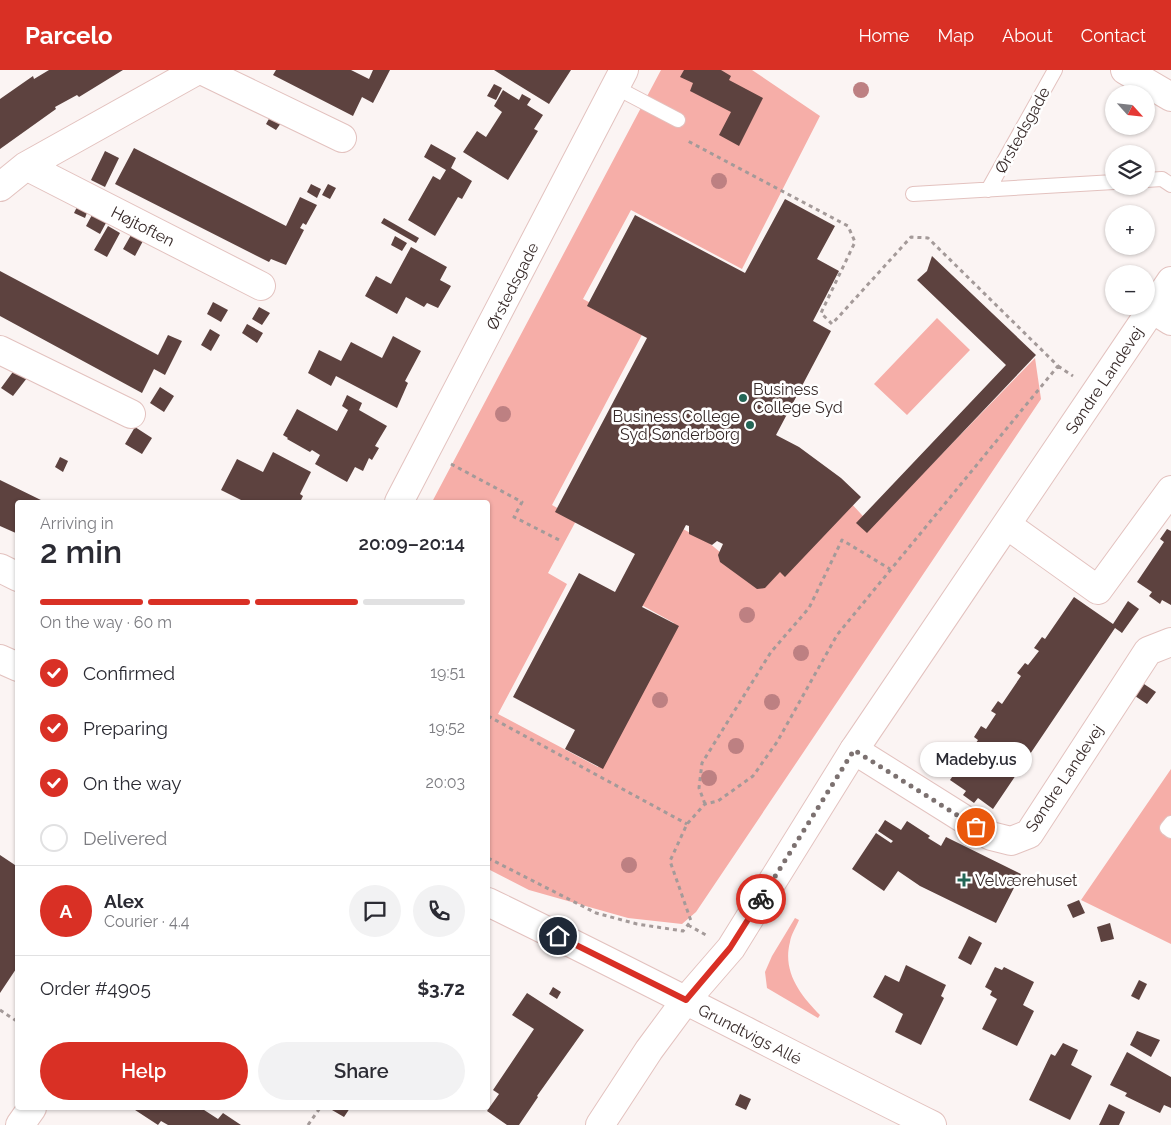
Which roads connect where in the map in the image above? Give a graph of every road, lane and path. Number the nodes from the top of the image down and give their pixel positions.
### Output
1 (200, 70) edge
2 (1055, 70) edge
3 (1125, 70) edge
4 (620, 79) edge
5 (1171, 97) edge
6 (678, 120) joint
7 (342, 138) dead end
8 (26, 166) junction
9 (1155, 179) edge
10 (1105, 183) edge
11 (1171, 185) edge
12 (0, 187) edge
13 (988, 190) junction
14 (913, 194) dead end
15 (1171, 281) edge
16 (261, 286) dead end
17 (1162, 315) edge
18 (0, 350) edge
19 (131, 414) dead end
20 (426, 451) junction
21 (1171, 490) edge
22 (400, 500) edge
23 (1006, 525) junction
24 (561, 541) dead end
25 (0, 568) edge
26 (890, 570) junction
27 (15, 576) edge
28 (1171, 642) edge
29 (0, 659) edge
30 (15, 666) edge
31 (490, 717) edge
32 (854, 750) junction
33 (705, 804) junction
34 (1171, 823) edge
35 (687, 824) junction
36 (1171, 831) edge
37 (490, 859) edge
38 (490, 903) edge
39 (686, 1000) junction
40 (0, 1010) edge
41 (15, 1020) edge
42 (31, 1110) edge
43 (319, 1110) edge
44 (20, 1125) edge
45 (308, 1125) edge
46 (600, 1125) edge
47 (932, 1125) edge

1 - 7 street
1 - 8 street
2 - 13 lane, Ørstedsgade
3 - 5 street
4 - 6 lane
4 - 20 street, Ørstedsgade
6 - 26 path
8 - 12 street
8 - 16 street, Højtoften
9 - 11 lane
10 - 13 lane
13 - 14 lane
15 - 17 street, Søndre Landevej
17 - 23 street, Søndre Landevej
18 - 19 street
20 - 22 street, Ørstedsgade
20 - 24 path
21 - 23 street
23 - 32 street, Søndre Landevej
25 - 27 street
26 - 33 path
26 - 33 path
28 - 32 street, Søndre Landevej
29 - 30 street
31 - 35 path
32 - 39 street, Søndre Landevej
33 - 35 path
34 - 36 lane
35 - 37 path
38 - 39 street, Grundtvigs Allé
39 - 46 street, Søndre Landevej
39 - 47 street, Grundtvigs Allé
40 - 41 path
42 - 44 street
43 - 45 path

